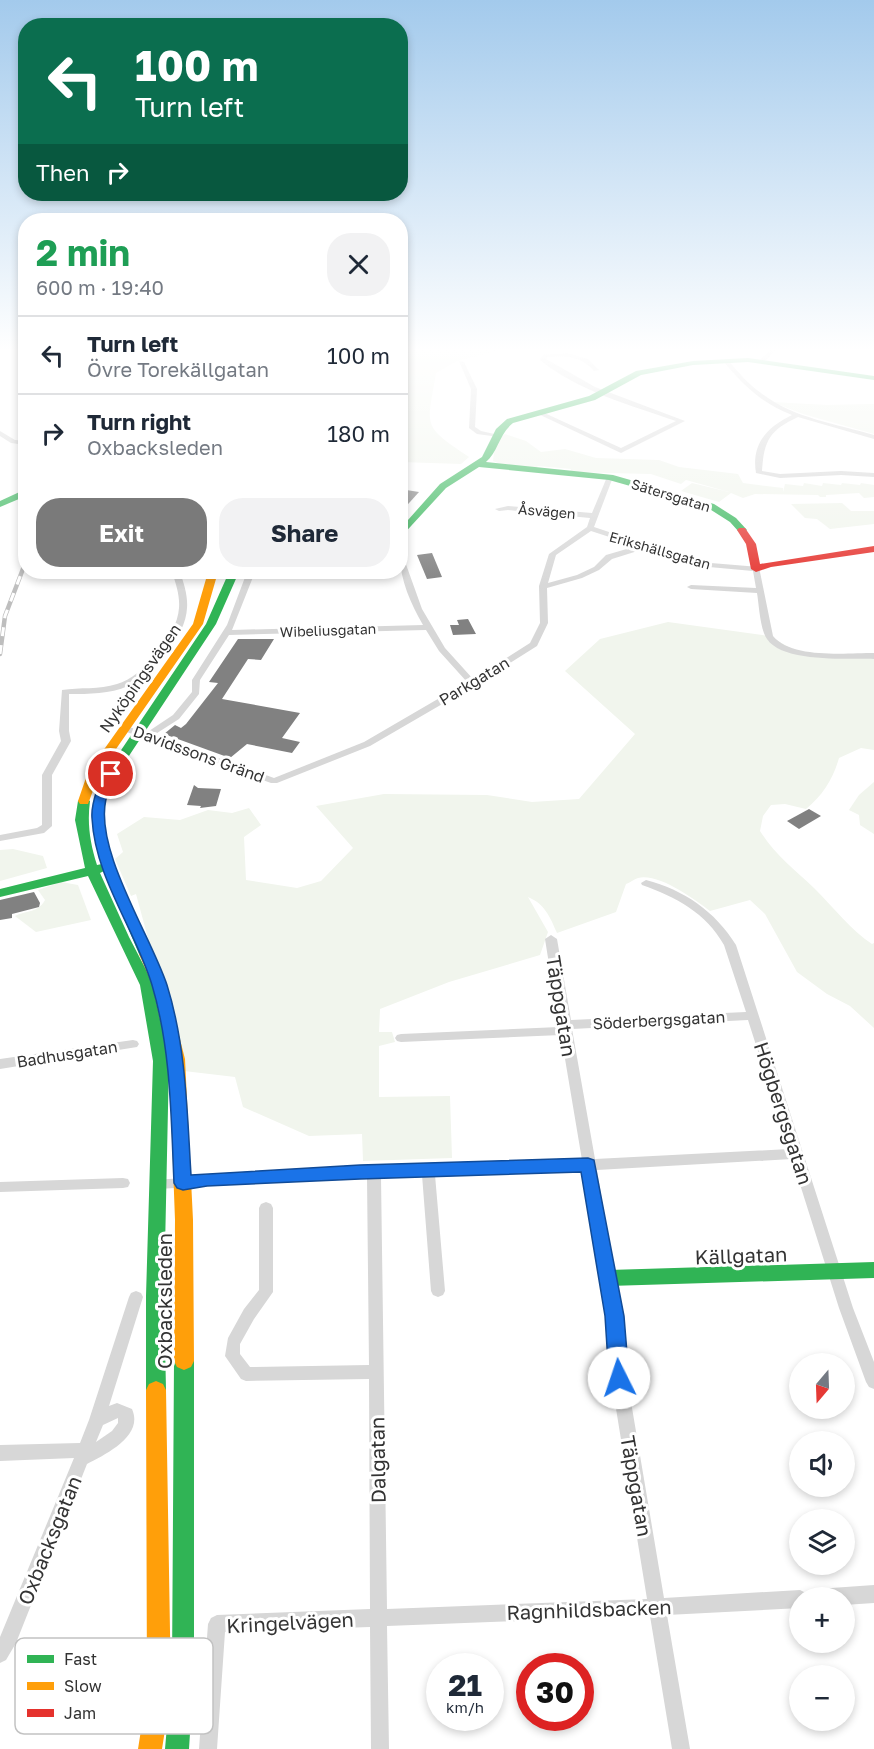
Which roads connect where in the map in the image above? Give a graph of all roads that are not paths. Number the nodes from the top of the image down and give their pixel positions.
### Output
1 (474, 430) edge
2 (500, 430) edge
3 (574, 430) edge
4 (665, 430) edge
5 (773, 430) edge
6 (847, 430) edge
7 (0, 433) edge
8 (497, 436) junction
9 (874, 437) edge
10 (18, 442) edge
11 (478, 464) junction
12 (874, 475) edge
13 (610, 477) junction
14 (18, 496) edge
15 (0, 504) edge
16 (499, 509) dead end
17 (596, 516) junction
18 (408, 526) edge
19 (590, 528) junction
20 (642, 547) junction
21 (874, 549) edge
22 (756, 569) junction
23 (178, 579) edge
24 (211, 579) edge
25 (231, 579) edge
26 (248, 579) edge
27 (407, 579) edge
28 (543, 586) junction
29 (692, 587) dead end
30 (759, 591) junction
31 (428, 627) junction
32 (227, 633) junction
33 (874, 656) edge
34 (472, 683) junction
35 (124, 728) junction
36 (143, 734) junction
37 (274, 781) joint
38 (0, 838) edge
39 (108, 862) junction
40 (91, 866) junction
41 (646, 883) dead end
42 (0, 888) edge
43 (0, 893) edge
44 (551, 939) dead end
45 (753, 1016) junction
46 (565, 1028) junction
47 (401, 1038) dead end
48 (133, 1044) dead end
49 (0, 1064) edge
50 (797, 1154) junction
51 (588, 1165) junction
52 (428, 1170) junction
53 (374, 1172) junction
54 (123, 1183) dead end
55 (183, 1183) junction
56 (158, 1184) junction
57 (0, 1187) edge
58 (266, 1208) dead end
59 (874, 1270) edge
60 (835, 1272) junction
61 (609, 1278) junction
62 (438, 1291) dead end
63 (136, 1297) dead end
64 (375, 1372) junction
65 (874, 1382) edge
66 (97, 1420) junction
67 (0, 1453) edge
68 (84, 1454) junction
69 (874, 1594) edge
70 (855, 1595) edge
71 (789, 1600) edge
72 (658, 1607) junction
73 (379, 1617) junction
74 (5, 1637) edge
75 (158, 1638) edge
76 (183, 1638) edge
77 (0, 1654) edge
78 (213, 1680) edge
79 (152, 1734) edge
80 (178, 1734) edge
81 (209, 1734) edge
82 (150, 1749) edge
83 (177, 1749) edge
84 (208, 1749) edge
85 (380, 1749) edge
86 (681, 1749) edge

1 - 8 street
2 - 8 main road
3 - 4 street
5 - 12 street
6 - 9 street
7 - 10 street
8 - 11 main road
11 - 13 main road, Sätersgatan
11 - 18 main road
13 - 17 street, Parkgatan
13 - 22 main road, Sätersgatan
14 - 15 main road
16 - 17 street, Åsvägen
17 - 19 street, Parkgatan
19 - 20 street, Erikshällsgatan
19 - 28 street, Parkgatan
20 - 22 street, Erikshällsgatan
20 - 28 street
21 - 22 main road, Erikshällsgatan
22 - 30 street
23 - 38 street
24 - 35 main road, Nyköpingsvägen
25 - 36 main road, Nyköpingsvägen
26 - 32 street
27 - 31 street
28 - 34 street, Parkgatan
29 - 30 street
30 - 33 street
31 - 32 street, Wibeliusgatan
31 - 34 street
32 - 36 street
34 - 37 street, Parkgatan
35 - 36 street, Davidssons Gränd
35 - 40 main road, Nyköpingsvägen
36 - 37 street, Davidssons Gränd
36 - 39 main road, Nyköpingsvägen
39 - 40 main road
39 - 55 main road, Oxbacksleden
40 - 42 main road
40 - 43 main road
40 - 56 main road, Oxbacksleden
41 - 45 street, Högbergsgatan
44 - 46 street, Täppgatan
45 - 46 street, Söderbergsgatan
45 - 50 street, Högbergsgatan
46 - 47 street, Söderbergsgatan
46 - 51 street, Täppgatan
48 - 49 street, Badhusgatan
50 - 51 street
50 - 60 street, Högbergsgatan
51 - 52 street
51 - 61 street, Täppgatan
52 - 53 street
52 - 62 street
53 - 55 street
53 - 64 street, Dalgatan
54 - 57 street
55 - 56 street
55 - 76 main road, Oxbacksleden
56 - 75 main road, Oxbacksleden
58 - 64 street
59 - 60 main road, Källgatan
60 - 61 main road, Källgatan
60 - 65 street, Högbergsgatan
61 - 72 street, Täppgatan
63 - 66 street, Oxbacksgatan
64 - 73 street, Dalgatan
66 - 68 street, Oxbacksgatan
66 - 68 street, Oxbacksgatan
67 - 68 street
68 - 74 street, Oxbacksgatan
69 - 70 street
71 - 72 street, Ragnhildsbacken
72 - 73 street, Ragnhildsbacken
72 - 86 street, Täppgatan
73 - 78 street, Kringelvägen
73 - 85 street, Dalgatan
74 - 77 street, Oxbacksgatan
79 - 82 main road, Oxbacksleden
80 - 83 main road, Oxbacksleden
81 - 84 street, Kringelvägen

